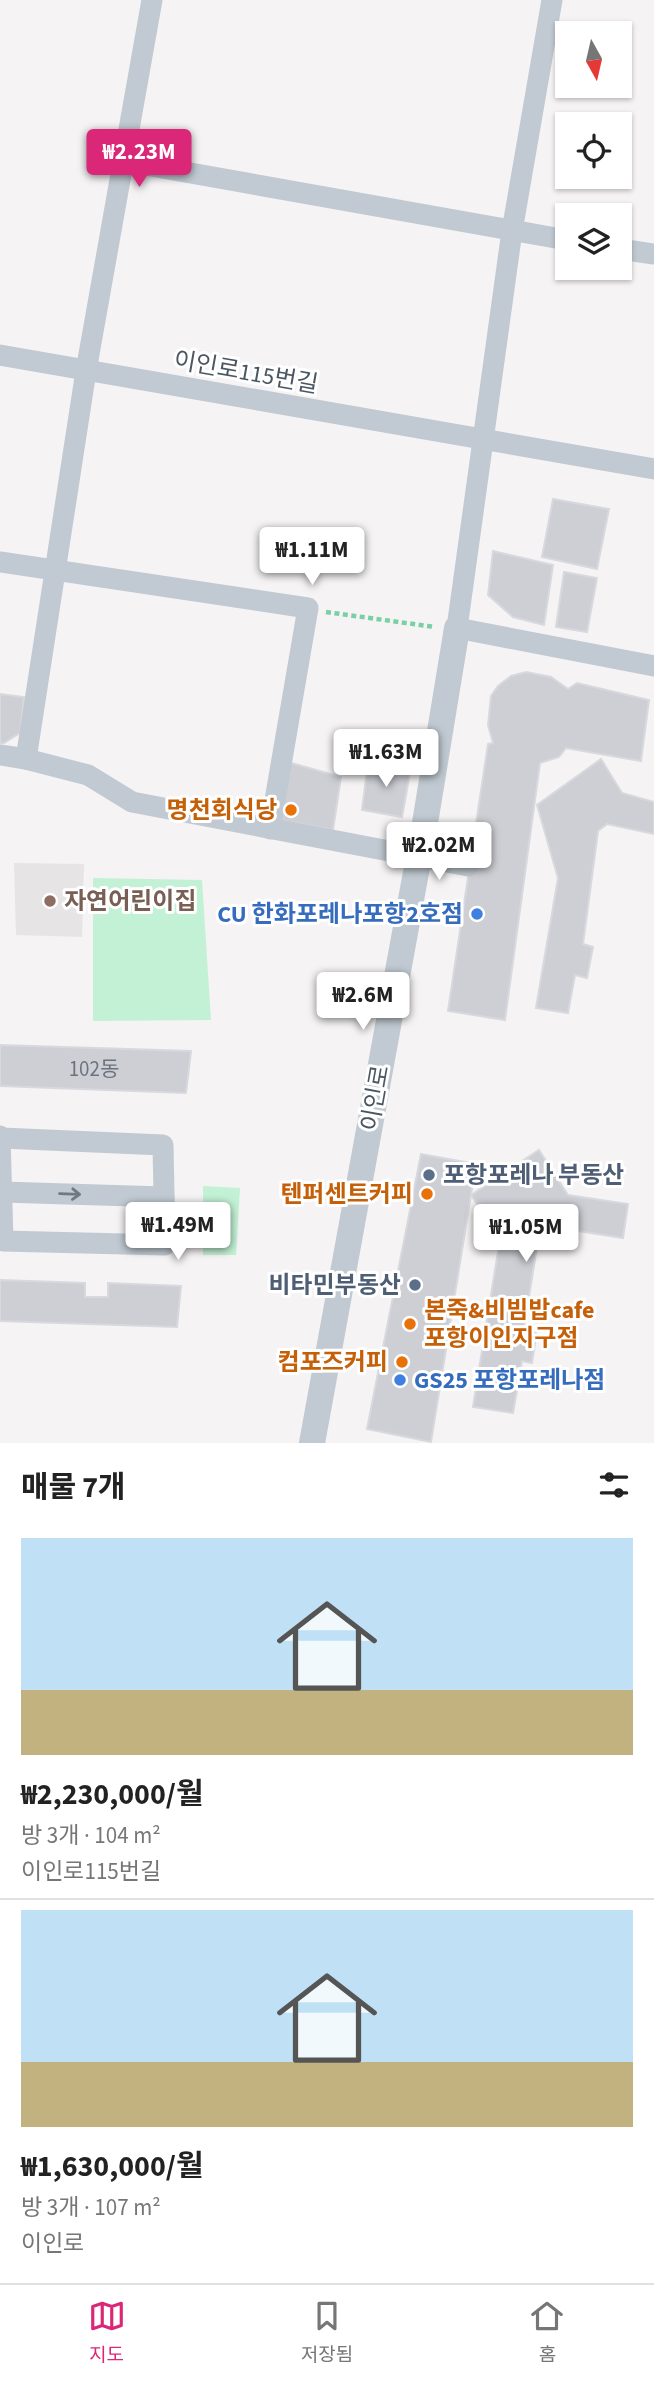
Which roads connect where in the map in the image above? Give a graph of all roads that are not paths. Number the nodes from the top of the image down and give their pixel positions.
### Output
1 (152, 0) edge
2 (552, 0) edge
3 (123, 161) junction
4 (512, 231) junction
5 (555, 238) edge
6 (632, 250) edge
7 (654, 254) edge
8 (0, 355) edge
9 (86, 371) junction
10 (483, 439) junction
11 (654, 469) edge
12 (0, 562) edge
13 (56, 570) junction
14 (450, 628) junction
15 (654, 666) edge
16 (0, 755) edge
17 (26, 759) junction
18 (270, 829) junction
19 (419, 857) junction
20 (468, 866) dead end
21 (1, 1137) edge
22 (2, 1192) junction
23 (164, 1198) junction
24 (312, 1443) edge

1 - 3 street
2 - 4 street
3 - 4 street
3 - 9 street
4 - 5 street
4 - 10 street
6 - 7 street
8 - 9 street, 이인로115번길
9 - 10 street, 이인로115번길
9 - 13 street
10 - 11 street, 이인로115번길
10 - 14 street
12 - 13 street
13 - 17 street
13 - 18 street
14 - 15 street
14 - 19 street, 이인로
16 - 17 street
17 - 18 street
18 - 19 street
19 - 20 street
19 - 24 street, 이인로
21 - 22 street
21 - 23 street
22 -> 23 street
22 - 23 street

